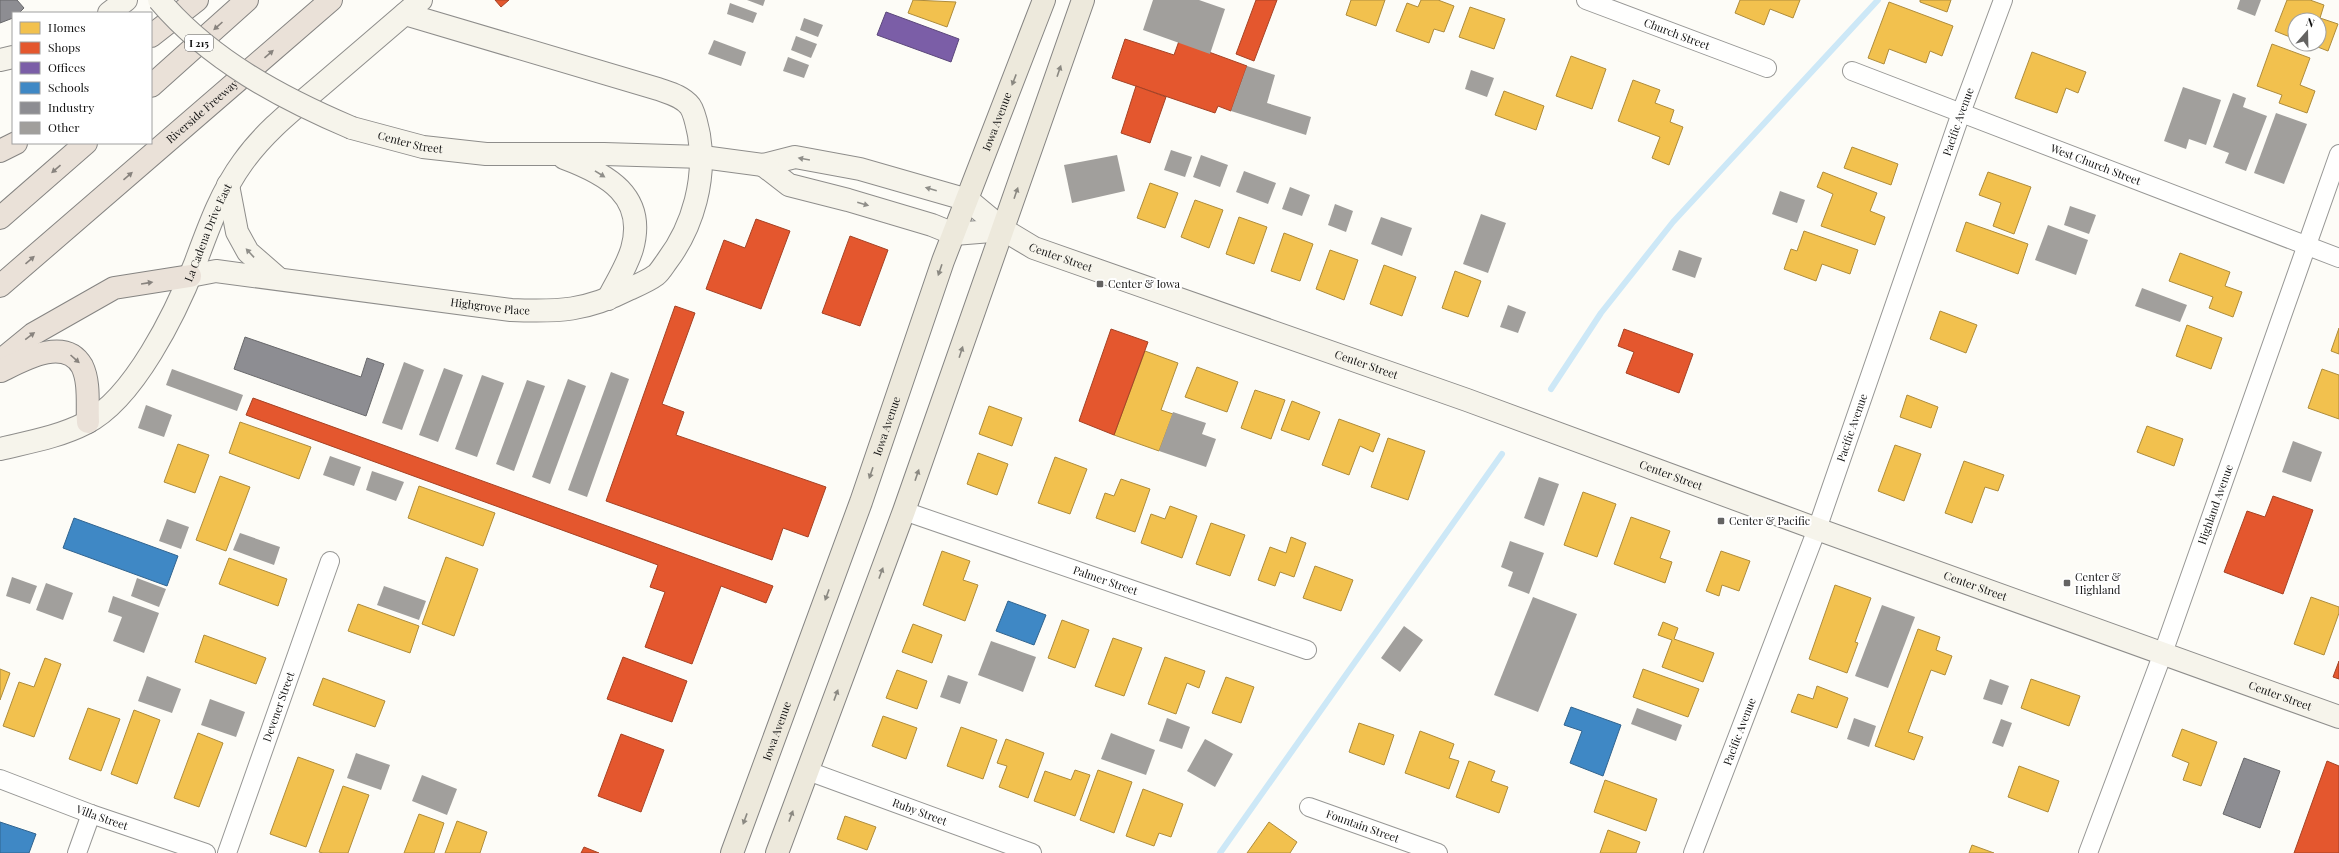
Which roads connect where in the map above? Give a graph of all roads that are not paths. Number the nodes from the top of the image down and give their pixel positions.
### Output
1 (126, 0) edge
2 (159, 0) edge
3 (197, 0) edge
4 (247, 0) edge
5 (331, 0) edge
6 (1044, 0) edge
7 (1083, 0) edge
8 (1586, 0) edge
9 (2003, 0) edge
10 (413, 7) edge
11 (110, 12) edge
12 (152, 35) edge
13 (12, 57) edge
14 (0, 60) edge
15 (1767, 68) dead end
16 (1852, 71) dead end
17 (152, 85) edge
18 (1961, 113) junction
19 (14, 144) edge
20 (85, 144) edge
21 (0, 151) edge
22 (552, 154) junction
23 (2339, 154) edge
24 (703, 157) junction
25 (763, 165) junction
26 (228, 185) junction
27 (968, 200) junction
28 (0, 218) edge
29 (1004, 230) junction
30 (954, 234) junction
31 (2307, 246) junction
32 (2339, 258) edge
33 (190, 276) junction
34 (279, 280) junction
35 (0, 286) edge
36 (608, 300) junction
37 (0, 361) edge
38 (0, 372) edge
39 (88, 422) junction
40 (0, 449) edge
41 (904, 512) junction
42 (1818, 529) junction
43 (330, 561) dead end
44 (1306, 650) dead end
45 (2164, 653) junction
46 (2339, 717) edge
47 (808, 771) junction
48 (0, 779) edge
49 (1310, 807) dead end
50 (91, 814) junction
51 (77, 853) edge
52 (206, 853) edge
53 (227, 853) edge
54 (732, 853) edge
55 (777, 853) edge
56 (1032, 853) edge
57 (1438, 853) edge
58 (1693, 853) edge
59 (2088, 853) edge

1 - 11 main road
2 - 22 main road, Center Street, bridge
3 - 12 highway
4 -> 17 highway, I 215
35 -> 5 highway, Riverside Freeway
6 -> 27 main road, Iowa Avenue
29 -> 7 main road
8 - 15 street, Church Street
9 - 18 street, Pacific Avenue
10 - 24 main road
10 - 26 main road, La Cadena Drive East
13 - 14 main road
16 - 18 street, West Church Street
18 - 31 street, West Church Street
18 - 42 street, Pacific Avenue
19 - 21 highway
20 -> 28 highway
22 - 24 main road, Center Street
22 -> 36 main road
23 - 31 street, Highland Avenue
24 - 25 main road, Center Street
24 - 36 main road, Highgrove Place
27 -> 25 main road, Center Street
25 -> 30 main road, Center Street
26 - 33 main road, La Cadena Drive East
34 -> 26 main road
27 - 29 main road, Center Street
27 - 30 main road, Iowa Avenue
29 - 30 main road, Center Street
41 -> 29 main road
29 - 42 main road, Center Street
30 -> 54 main road, Iowa Avenue
31 - 32 street, West Church Street
31 - 45 street, Highland Avenue
33 - 34 main road, Highgrove Place
37 -> 33 highway
33 - 39 main road, La Cadena Drive East
34 - 36 main road, Highgrove Place
38 -> 39 highway
39 - 40 main road, La Cadena Drive East
41 - 44 street, Palmer Street
47 -> 41 main road
42 - 45 main road, Center Street
42 - 58 street, Pacific Avenue
43 - 53 street, Devener Street
45 - 46 main road, Center Street
45 - 59 street, Highland Avenue
55 -> 47 main road
47 - 56 street, Ruby Street
48 - 50 street, Villa Street
49 - 57 street, Fountain Street
50 - 51 street
50 - 52 street, Villa Street

